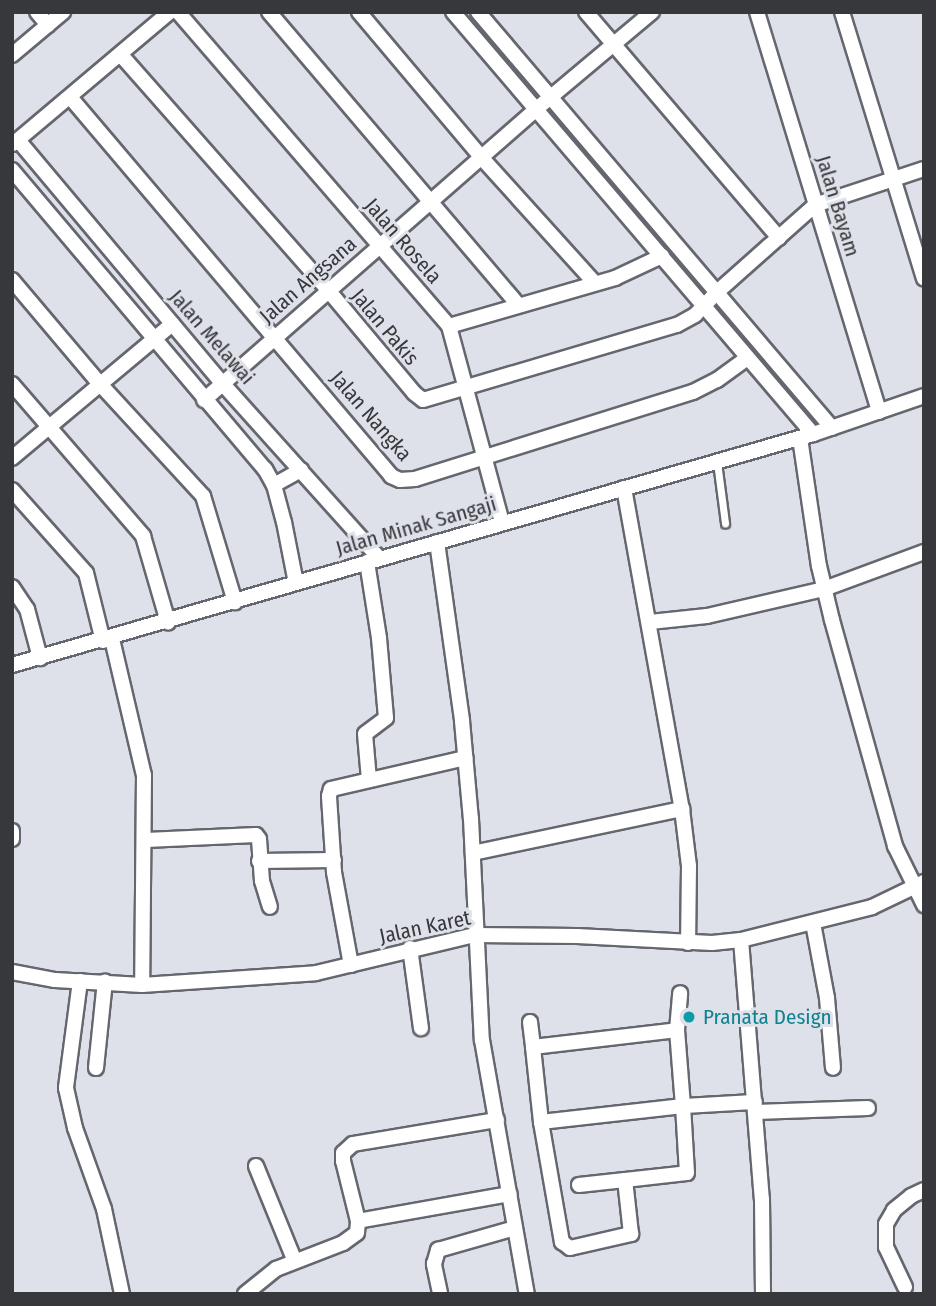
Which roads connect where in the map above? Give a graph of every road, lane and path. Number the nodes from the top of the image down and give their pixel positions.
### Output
1 (37, 12) edge
2 (63, 12) edge
3 (170, 12) edge
4 (178, 12) edge
5 (269, 12) edge
6 (359, 12) edge
7 (453, 12) edge
8 (478, 12) edge
9 (586, 12) edge
10 (652, 12) edge
11 (757, 12) edge
12 (842, 12) edge
13 (48, 25) junction
14 (615, 45) junction
15 (12, 55) edge
16 (121, 55) junction
17 (71, 97) junction
18 (550, 98) junction
19 (534, 111) junction
20 (15, 142) edge
21 (481, 157) junction
22 (924, 169) edge
23 (12, 170) edge
24 (893, 180) junction
25 (431, 203) junction
26 (816, 205) junction
27 (779, 237) junction
28 (380, 246) junction
29 (662, 256) junction
30 (924, 279) edge
31 (12, 280) edge
32 (594, 283) junction
33 (328, 290) junction
34 (716, 293) junction
35 (518, 304) junction
36 (703, 308) junction
37 (172, 324) junction
38 (449, 326) junction
39 (275, 337) junction
40 (153, 339) junction
41 (747, 358) junction
42 (222, 383) junction
43 (12, 384) edge
44 (100, 384) junction
45 (465, 388) junction
46 (924, 396) edge
47 (204, 400) junction
48 (878, 412) junction
49 (264, 426) junction
50 (49, 427) junction
51 (832, 428) junction
52 (806, 436) junction
53 (244, 443) junction
54 (12, 458) edge
55 (483, 458) junction
56 (717, 461) junction
57 (301, 470) junction
58 (274, 485) junction
59 (624, 488) junction
60 (12, 490) edge
61 (502, 523) junction
62 (725, 523) dead end
63 (437, 542) junction
64 (924, 552) edge
65 (373, 560) junction
66 (296, 583) junction
67 (12, 587) edge
68 (824, 589) junction
69 (235, 602) junction
70 (168, 622) junction
71 (650, 622) junction
72 (107, 640) junction
73 (40, 658) junction
74 (12, 665) edge
75 (465, 758) junction
76 (369, 780) junction
77 (682, 809) junction
78 (12, 831) edge
79 (12, 839) edge
80 (146, 840) junction
81 (473, 853) junction
82 (334, 860) junction
83 (259, 861) junction
84 (919, 886) edge
85 (924, 905) edge
86 (270, 907) dead end
87 (813, 923) junction
88 (474, 935) junction
89 (741, 940) junction
90 (688, 943) junction
91 (410, 948) junction
92 (351, 965) junction
93 (12, 972) edge
94 (80, 981) junction
95 (105, 981) junction
96 (142, 985) junction
97 (680, 993) dead end
98 (530, 1022) dead end
99 (421, 1028) dead end
100 (677, 1030) junction
101 (533, 1047) junction
102 (96, 1068) dead end
103 (833, 1068) dead end
104 (683, 1106) junction
105 (756, 1107) junction
106 (868, 1108) dead end
107 (497, 1120) junction
108 (541, 1122) junction
109 (256, 1166) dead end
110 (625, 1180) junction
111 (579, 1185) dead end
112 (924, 1190) edge
113 (510, 1194) junction
114 (358, 1221) junction
115 (515, 1228) junction
116 (294, 1259) junction
117 (905, 1287) dead end
118 (246, 1293) edge
119 (440, 1293) edge
120 (122, 1294) edge
121 (527, 1294) edge
122 (763, 1294) edge

1 - 13 street
2 - 13 street
3 - 16 street
4 - 28 street, Jalan Rosela
5 - 25 street
6 - 21 street
7 - 19 street
8 - 18 street
9 - 14 street
10 - 14 street, Jalan Angsana
11 - 26 street, Jalan Bayam
12 - 24 street
13 - 15 street
14 - 18 street, Jalan Angsana
14 - 27 street
16 - 17 street
16 - 33 street, Jalan Pakis
17 - 20 street
17 - 39 street, Jalan Nangka
18 - 19 street, Jalan Angsana
18 - 34 street
19 - 21 street, Jalan Angsana
19 - 29 street
20 - 37 street, Jalan Melawai
21 - 25 street, Jalan Angsana
21 - 32 street
22 - 24 street
23 - 40 street
24 - 26 street
24 - 30 street
25 - 28 street, Jalan Angsana
25 - 35 street
26 - 27 street
26 - 48 street, Jalan Bayam
27 - 34 street
28 - 33 street, Jalan Angsana
28 - 38 street, Jalan Rosela
29 - 32 street
29 - 36 street
31 - 44 street
32 - 35 street
33 - 39 street, Jalan Angsana
33 - 45 street, Jalan Pakis
34 - 36 street, Jalan Pakis
34 - 51 street
35 - 38 street
36 - 41 street
36 - 45 street, Jalan Pakis
37 - 40 street
37 - 42 street, Jalan Melawai
38 - 45 street
39 - 42 street, Jalan Angsana
39 - 55 street, Jalan Nangka
40 - 44 street
40 - 47 street
41 - 52 street
41 - 55 street, Jalan Nangka
42 - 47 street, Jalan Angsana
42 - 49 street, Jalan Melawai
43 - 50 street
44 - 50 street
44 - 69 street
45 - 55 street
46 - 48 street, Jalan Minak Sangaji
47 - 53 street
48 - 51 street, Jalan Minak Sangaji
49 - 53 street
49 - 57 street, Jalan Melawai
50 - 54 street
50 - 70 street
51 - 52 street, Jalan Minak Sangaji
52 - 56 street, Jalan Minak Sangaji
52 - 68 street
53 - 58 street
55 - 61 street
56 - 59 street, Jalan Minak Sangaji
56 - 62 lane
57 - 58 street
57 - 65 street, Jalan Melawai
58 - 66 street
59 - 61 street, Jalan Minak Sangaji
59 - 71 street
60 - 72 street
61 - 63 street, Jalan Minak Sangaji
63 - 65 street, Jalan Minak Sangaji
63 - 75 street
64 - 68 street
65 - 66 street, Jalan Minak Sangaji
65 - 76 street
66 - 69 street, Jalan Minak Sangaji
67 - 73 street
68 - 71 street
68 - 84 street
69 - 70 street, Jalan Minak Sangaji
70 - 72 street, Jalan Minak Sangaji
71 - 77 street
72 - 73 street, Jalan Minak Sangaji
72 - 80 street
73 - 74 street, Jalan Minak Sangaji
75 - 76 street
75 - 81 street
76 - 82 street
77 - 81 street
77 - 90 street
78 - 79 street
80 - 83 street
80 - 96 street
81 - 88 street
82 - 83 street
82 - 92 street
83 - 86 street
84 - 85 street
84 - 87 street, Jalan Karet
87 - 89 street, Jalan Karet
87 - 103 street
88 - 90 street, Jalan Karet
88 - 91 street, Jalan Karet
88 - 107 street
89 - 90 street, Jalan Karet
89 - 105 street
91 - 92 street, Jalan Karet
91 - 99 street
92 - 96 street, Jalan Karet
93 - 94 street, Jalan Karet
94 - 95 street, Jalan Karet
94 - 120 street
95 - 96 street, Jalan Karet
95 - 102 street
97 - 100 street
98 - 101 street
100 - 101 street
100 - 104 street
101 - 108 street
104 - 105 street
104 - 108 street
104 - 110 street
105 - 106 street
105 - 122 street
107 - 113 street
107 - 114 street
108 - 110 street
109 - 116 street
110 - 111 street
112 - 117 street
113 - 114 street
113 - 115 street
114 - 116 street
115 - 119 street
115 - 121 street
116 - 118 street

